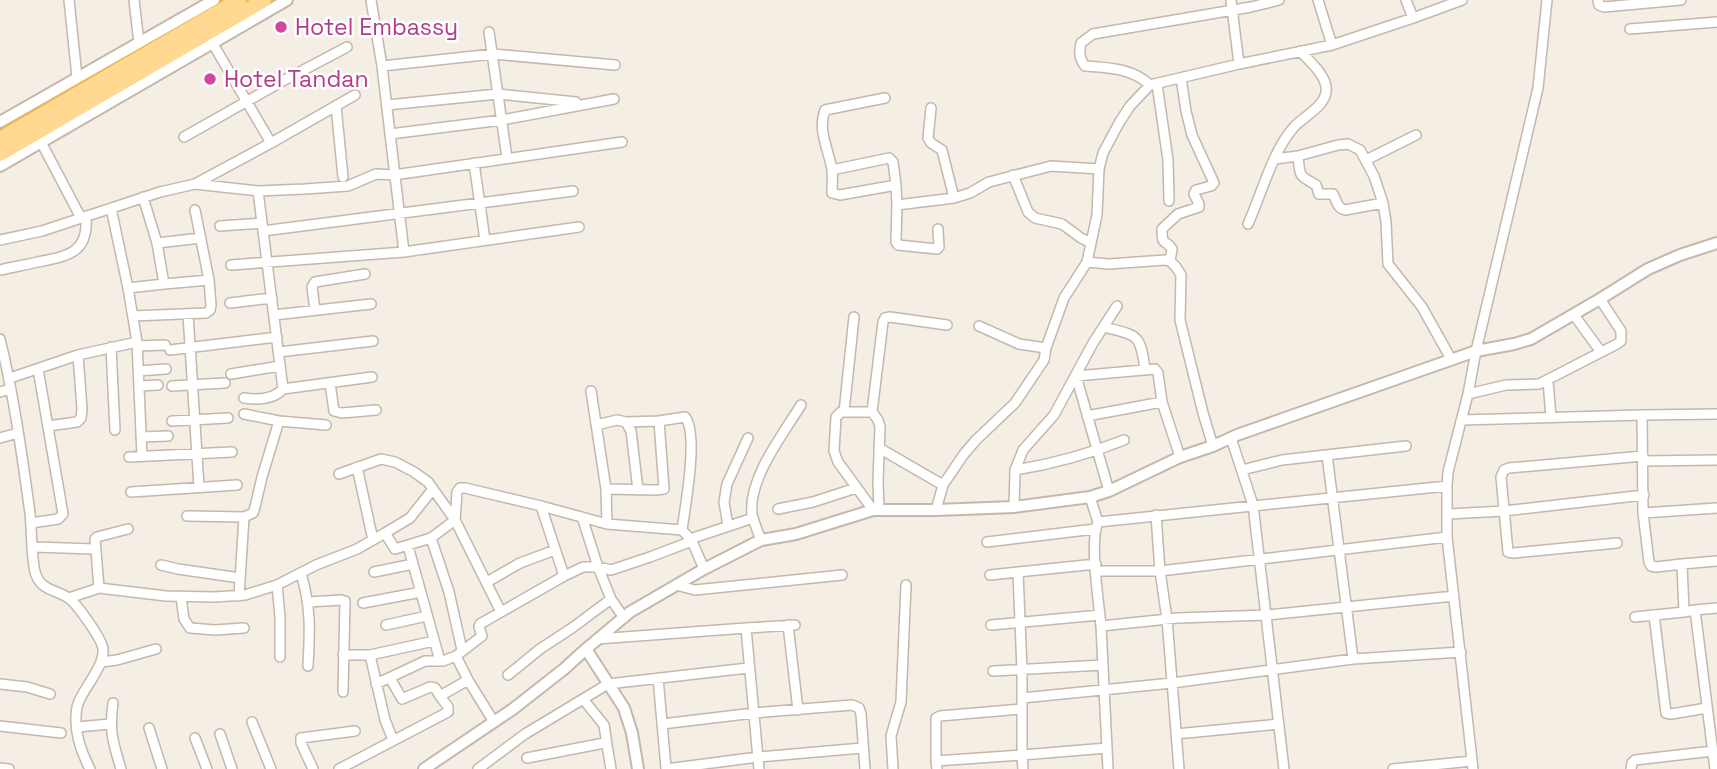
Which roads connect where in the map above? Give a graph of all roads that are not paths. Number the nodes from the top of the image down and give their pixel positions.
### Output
1 (69, 0) edge
2 (134, 0) edge
3 (214, 0) edge
4 (239, 0) edge
5 (264, 0) edge
6 (286, 0) edge
7 (371, 0) edge
8 (1231, 0) edge
9 (1279, 0) edge
10 (1318, 0) edge
11 (1406, 0) edge
12 (1462, 0) edge
13 (1547, 0) edge
14 (1598, 0) edge
15 (1681, 0) edge
16 (1233, 11) junction
17 (1413, 18) junction
18 (1717, 22) edge
19 (1630, 29) dead end
20 (489, 32) dead end
21 (139, 43) junction
22 (213, 44) junction
23 (1332, 45) junction
24 (347, 47) dead end
25 (1300, 51) junction
26 (493, 54) junction
27 (1239, 64) junction
28 (615, 65) dead end
29 (382, 66) junction
30 (77, 77) junction
31 (1181, 78) junction
32 (1153, 85) junction
33 (498, 94) junction
34 (355, 95) dead end
35 (885, 98) dead end
36 (614, 99) dead end
37 (247, 101) junction
38 (588, 103) junction
39 (387, 105) junction
40 (336, 106) junction
41 (930, 108) dead end
42 (502, 120) junction
43 (0, 122) edge
44 (390, 134) junction
45 (1416, 135) dead end
46 (184, 137) dead end
47 (0, 139) edge
48 (41, 142) junction
49 (622, 142) dead end
50 (271, 143) junction
51 (0, 154) edge
52 (1298, 156) junction
53 (507, 158) junction
54 (1275, 159) junction
55 (1366, 160) junction
56 (474, 163) junction
57 (0, 166) edge
58 (1099, 169) junction
59 (832, 170) junction
60 (394, 175) junction
61 (1013, 175) junction
62 (343, 177) dead end
63 (195, 184) junction
64 (896, 185) junction
65 (258, 191) junction
66 (573, 191) dead end
67 (143, 197) junction
68 (954, 198) junction
69 (1168, 201) dead end
70 (479, 202) junction
71 (1383, 203) junction
72 (897, 205) junction
73 (111, 208) junction
74 (195, 210) dead end
75 (399, 215) junction
76 (84, 217) junction
77 (1248, 224) dead end
78 (220, 226) dead end
79 (263, 227) junction
80 (579, 228) dead end
81 (938, 229) dead end
82 (201, 238) junction
83 (0, 240) edge
84 (485, 240) junction
85 (157, 243) junction
86 (1091, 243) junction
87 (1717, 243) edge
88 (404, 252) junction
89 (1170, 261) junction
90 (1087, 262) junction
91 (268, 263) junction
92 (231, 265) dead end
93 (0, 270) edge
94 (365, 274) dead end
95 (209, 280) junction
96 (164, 284) junction
97 (128, 288) junction
98 (272, 298) junction
99 (1600, 299) junction
100 (230, 303) dead end
101 (371, 304) dead end
102 (1117, 306) dead end
103 (315, 310) junction
104 (188, 314) junction
105 (1574, 314) junction
106 (274, 315) junction
107 (132, 316) junction
108 (854, 317) dead end
109 (947, 325) dead end
110 (979, 326) dead end
111 (1104, 327) junction
112 (277, 337) junction
113 (0, 339) edge
114 (373, 341) dead end
115 (137, 344) junction
116 (111, 347) junction
117 (191, 348) junction
118 (1046, 348) junction
119 (1476, 351) junction
120 (279, 352) junction
121 (1601, 352) junction
122 (78, 355) junction
123 (1451, 359) junction
124 (280, 366) junction
125 (38, 369) junction
126 (166, 369) dead end
127 (1145, 369) junction
128 (138, 371) junction
129 (231, 374) dead end
130 (1076, 376) junction
131 (372, 377) dead end
132 (10, 378) junction
133 (1548, 381) junction
134 (225, 383) dead end
135 (330, 383) junction
136 (158, 385) dead end
137 (194, 385) junction
138 (139, 386) junction
139 (172, 386) dead end
140 (11, 389) junction
141 (283, 389) junction
142 (591, 391) dead end
143 (0, 392) edge
144 (1468, 394) junction
145 (244, 398) dead end
146 (1162, 402) junction
147 (801, 405) dead end
148 (376, 410) dead end
149 (844, 412) junction
150 (872, 412) junction
151 (244, 414) dead end
152 (1717, 414) edge
153 (1642, 415) junction
154 (1087, 416) junction
155 (1551, 417) junction
156 (228, 418) dead end
157 (1461, 419) junction
158 (196, 420) junction
159 (172, 421) dead end
160 (279, 421) junction
161 (659, 421) junction
162 (626, 422) junction
163 (326, 425) dead end
164 (596, 425) junction
165 (48, 426) junction
166 (115, 430) dead end
167 (18, 433) junction
168 (168, 436) dead end
169 (141, 437) junction
170 (0, 438) edge
171 (748, 438) dead end
172 (1231, 438) junction
173 (1124, 440) dead end
174 (1213, 446) junction
175 (1405, 446) dead end
176 (879, 448) junction
177 (1097, 451) junction
178 (232, 452) dead end
179 (198, 454) junction
180 (1327, 455) junction
181 (142, 456) junction
182 (129, 457) dead end
183 (1180, 457) junction
184 (1643, 458) junction
185 (1717, 460) edge
186 (357, 467) junction
187 (1015, 470) junction
188 (1242, 470) junction
189 (339, 474) dead end
190 (237, 485) dead end
191 (943, 485) junction
192 (1447, 486) junction
193 (199, 487) junction
194 (433, 488) junction
195 (856, 488) junction
196 (606, 489) junction
197 (638, 490) junction
198 (1108, 491) junction
199 (131, 492) dead end
200 (1644, 495) junction
201 (1090, 497) junction
202 (1333, 499) junction
203 (1253, 505) junction
204 (541, 506) junction
205 (1014, 508) junction
206 (1717, 508) edge
207 (778, 509) dead end
208 (876, 510) junction
209 (936, 510) junction
210 (1504, 511) junction
211 (1643, 513) junction
212 (1448, 514) junction
213 (1156, 515) junction
214 (187, 516) dead end
215 (244, 517) junction
216 (582, 517) junction
217 (753, 518) junction
218 (456, 520) junction
219 (31, 523) junction
220 (607, 524) junction
221 (1097, 525) junction
222 (728, 526) junction
223 (128, 529) dead end
224 (682, 530) junction
225 (384, 533) junction
226 (1447, 537) junction
227 (430, 538) junction
228 (373, 540) junction
229 (691, 540) junction
230 (761, 540) junction
231 (987, 542) dead end
232 (1616, 543) dead end
233 (408, 546) junction
234 (33, 547) junction
235 (95, 549) junction
236 (555, 550) junction
237 (1338, 550) junction
238 (1260, 560) junction
239 (1717, 561) edge
240 (413, 564) junction
241 (1682, 564) junction
242 (161, 565) dead end
243 (598, 566) junction
244 (1096, 567) junction
245 (704, 569) junction
246 (1160, 571) junction
247 (374, 572) dead end
248 (1018, 572) junction
249 (301, 573) junction
250 (842, 575) dead end
251 (990, 575) dead end
252 (564, 576) junction
253 (240, 578) junction
254 (487, 582) junction
255 (277, 585) junction
256 (676, 585) junction
257 (906, 585) dead end
258 (99, 589) junction
259 (421, 592) junction
260 (242, 596) junction
261 (1454, 596) junction
262 (181, 597) junction
263 (69, 598) junction
264 (611, 599) junction
265 (309, 602) junction
266 (363, 603) dead end
267 (1347, 608) junction
268 (1717, 608) edge
269 (1695, 610) junction
270 (501, 612) junction
271 (1684, 612) junction
272 (1100, 615) junction
273 (1267, 615) junction
274 (1654, 615) junction
275 (427, 616) junction
276 (1635, 617) dead end
277 (624, 618) junction
278 (1167, 619) junction
279 (1021, 622) junction
280 (386, 625) dead end
281 (991, 625) dead end
282 (1101, 626) junction
283 (244, 628) dead end
284 (746, 628) junction
285 (597, 639) junction
286 (434, 641) junction
287 (156, 649) dead end
288 (586, 649) junction
289 (1461, 652) junction
290 (459, 653) junction
291 (343, 655) junction
292 (370, 655) junction
293 (280, 657) dead end
294 (1353, 659) junction
295 (440, 661) junction
296 (1103, 665) junction
297 (100, 666) junction
298 (308, 666) dead end
299 (748, 668) junction
300 (1273, 669) junction
301 (1022, 670) junction
302 (993, 671) dead end
303 (508, 675) dead end
304 (390, 678) junction
305 (658, 678) junction
306 (468, 680) junction
307 (1172, 683) junction
308 (0, 684) edge
309 (376, 684) junction
310 (607, 684) junction
311 (1104, 689) junction
312 (343, 692) dead end
313 (50, 694) dead end
314 (440, 696) junction
315 (1022, 698) junction
316 (583, 699) junction
317 (113, 703) dead end
318 (1707, 708) junction
319 (1022, 709) junction
320 (798, 710) junction
321 (754, 713) junction
322 (252, 722) dead end
323 (494, 722) junction
324 (110, 724) junction
325 (662, 724) junction
326 (1279, 724) junction
327 (0, 726) edge
328 (77, 727) junction
329 (149, 728) dead end
330 (355, 731) dead end
331 (61, 733) dead end
332 (220, 734) dead end
333 (1176, 734) junction
334 (195, 738) dead end
335 (393, 740) junction
336 (607, 745) junction
337 (862, 748) junction
338 (1107, 748) junction
339 (1713, 751) junction
340 (1022, 755) junction
341 (758, 757) junction
342 (527, 758) dead end
343 (936, 765) edge
344 (1473, 765) edge
345 (0, 768) edge
346 (9, 769) edge
347 (90, 769) edge
348 (121, 769) edge
349 (162, 769) edge
350 (206, 769) edge
351 (232, 769) edge
352 (271, 769) edge
353 (313, 769) edge
354 (339, 769) edge
355 (424, 769) edge
356 (478, 769) edge
357 (611, 769) edge
358 (638, 769) edge
359 (666, 769) edge
360 (759, 769) edge
361 (865, 769) edge
362 (894, 769) edge
363 (1023, 769) edge
364 (1108, 769) edge
365 (1179, 769) edge
366 (1284, 769) edge
367 (1393, 769) edge
368 (1631, 769) edge
369 (1715, 769) edge

1 - 30 street
2 - 21 street
3 - 21 street
4 - 47 main road
5 - 51 main road
6 - 22 street
7 - 29 street
8 - 16 street
9 - 16 street
10 - 23 street
11 - 17 street
12 - 17 street
13 - 119 street
14 - 15 street
16 - 27 street
16 - 32 street
17 - 23 street
18 - 19 street
20 - 26 street
21 - 30 street
22 - 37 street
22 - 48 street
23 - 25 street
24 - 37 street
25 - 27 street
25 - 54 street
26 - 28 street
26 - 29 street
26 - 33 street
27 - 31 street
29 - 39 street
30 - 43 street
31 - 32 street
31 - 89 street
32 - 58 street
32 - 69 street
33 - 38 street
33 - 39 street
33 - 42 street
34 - 40 street
35 - 59 street
36 - 38 street
37 - 46 street
37 - 50 street
38 - 42 street
39 - 44 street
40 - 50 street
40 - 62 street
41 - 68 street
42 - 44 street
42 - 53 street
44 - 60 street
45 - 55 street
48 - 57 street
48 - 76 street
49 - 53 street
50 - 63 street
52 - 54 street
52 - 55 street
52 - 71 street
53 - 56 street
54 - 77 street
55 - 71 street
56 - 60 street
56 - 70 street
58 - 61 street
58 - 86 street
59 - 64 street
59 - 64 street
60 - 65 street
60 - 75 street
61 - 68 street
61 - 86 street
63 - 65 street
63 - 67 street
64 - 72 street
65 - 79 street
66 - 70 street
67 - 73 street
67 - 85 street
68 - 72 street
70 - 75 street
70 - 84 street
71 - 123 street
72 - 81 street
73 - 76 street
73 - 97 street
74 - 82 street
75 - 79 street
75 - 88 street
76 - 83 street
76 - 93 street
78 - 79 street
79 - 91 street
80 - 84 street
82 - 85 street
82 - 95 street
84 - 88 street
85 - 96 street
86 - 90 street
87 - 99 street
88 - 91 street
89 - 90 street
89 - 174 street
90 - 118 street
91 - 92 street
91 - 98 street
94 - 103 street
95 - 96 street
95 - 104 street
96 - 97 street
97 - 107 street
98 - 100 street
98 - 106 street
99 - 105 street
99 - 121 street
101 - 103 street
102 - 111 street
103 - 106 street
104 - 107 street
104 - 117 street
105 - 119 street
105 - 121 street
106 - 112 street
107 - 115 street
108 - 149 street
109 - 150 street
110 - 118 street
111 - 127 street
111 - 130 street
112 - 117 street
112 - 120 street
113 - 132 street
114 - 120 street
115 - 116 street
115 - 117 street
115 - 128 street
116 - 122 street
116 - 166 street
117 - 137 street
118 - 191 street
119 - 123 street
119 - 144 street
120 - 124 street
121 - 133 street
122 - 125 street
122 - 165 street
123 - 172 street
124 - 129 street
124 - 141 street
125 - 132 street
125 - 165 street
126 - 128 street
127 - 130 street
127 - 146 street
128 - 138 street
130 - 154 street
130 - 187 street
131 - 135 street
132 - 140 street
133 - 144 street
133 - 155 street
134 - 137 street
135 - 141 street
135 - 148 street
136 - 138 street
137 - 139 street
137 - 158 street
138 - 169 street
140 - 143 street
140 - 167 street
141 - 145 street
142 - 164 street
144 - 157 street
146 - 154 street
146 - 183 street
147 - 217 street
149 - 150 street
149 - 195 street
150 - 176 street
151 - 160 street
152 - 153 street
153 - 155 street
153 - 184 street
154 - 177 street
155 - 157 street
156 - 158 street
157 - 192 street
158 - 159 street
158 - 179 street
160 - 163 street
160 - 215 street
161 - 162 street
161 - 197 street
161 - 224 street
162 - 164 street
162 - 197 street
164 - 196 street
165 - 219 street
167 - 170 street
167 - 219 street
168 - 169 street
169 - 181 street
171 - 222 street
172 - 174 street
172 - 188 street
173 - 177 street
174 - 183 street
175 - 180 street
176 - 191 street
176 - 208 street
177 - 187 street
177 - 198 street
178 - 179 street
179 - 181 street
179 - 193 street
180 - 188 street
180 - 202 street
181 - 182 street
183 - 198 street
184 - 185 street
184 - 200 street
184 - 210 street
186 - 189 street
186 - 194 street
186 - 228 street
187 - 205 street
188 - 203 street
190 - 193 street
191 - 209 street
192 - 202 street
192 - 212 street
193 - 199 street
194 - 218 street
194 - 225 street
195 - 207 street
195 - 208 street
196 - 197 street
196 - 220 street
198 - 201 street
200 - 210 street
200 - 211 street
201 - 205 street
201 - 221 street
202 - 203 street
202 - 237 street
203 - 213 street
203 - 238 street
204 - 216 street
204 - 218 street
204 - 236 street
205 - 209 street
206 - 211 street
208 - 209 street
208 - 230 street
210 - 212 street
210 - 232 street
211 - 241 street
212 - 226 street
213 - 221 street
213 - 246 street
214 - 215 street
215 - 253 street
216 - 220 street
216 - 243 street
217 - 222 street
217 - 230 street
218 - 227 street
218 - 254 street
219 - 234 street
220 - 224 street
221 - 231 street
221 - 244 street
222 - 229 street
223 - 235 street
224 - 229 street
225 - 228 street
225 - 233 street
226 - 237 street
226 - 261 street
227 - 233 street
227 - 290 street
228 - 249 street
229 - 243 street
229 - 245 street
230 - 245 street
233 - 240 street
234 - 235 street
234 - 263 street
235 - 258 street
236 - 252 street
236 - 254 street
237 - 238 street
237 - 267 street
238 - 246 street
238 - 273 street
239 - 241 street
240 - 247 street
240 - 259 street
241 - 271 street
242 - 253 street
243 - 252 street
243 - 264 street
244 - 246 street
244 - 248 street
244 - 272 street
245 - 256 street
246 - 278 street
248 - 251 street
248 - 279 street
249 - 255 street
249 - 265 street
250 - 256 street
252 - 270 street
253 - 260 street
254 - 270 street
255 - 260 street
255 - 293 street
256 - 277 street
257 - 362 street
258 - 262 street
258 - 263 street
259 - 266 street
259 - 275 street
260 - 262 street
261 - 267 street
261 - 289 street
262 - 283 street
263 - 297 street
264 - 277 street
264 - 303 street
265 - 291 street
265 - 298 street
267 - 273 street
267 - 294 street
268 - 269 street
269 - 271 street
269 - 318 street
270 - 290 street
271 - 274 street
272 - 279 street
272 - 282 street
273 - 278 street
273 - 300 street
274 - 276 street
274 - 318 street
275 - 280 street
275 - 286 street
277 - 285 street
278 - 282 street
278 - 307 street
279 - 281 street
279 - 301 street
282 - 296 street
284 - 285 street
284 - 299 street
284 - 320 street
285 - 288 street
286 - 292 street
286 - 295 street
287 - 297 street
288 - 310 street
288 - 323 street
289 - 294 street
289 - 344 street
290 - 295 street
290 - 306 street
291 - 292 street
291 - 312 street
292 - 309 street
294 - 300 street
295 - 304 street
296 - 301 street
296 - 311 street
297 - 328 street
299 - 305 street
299 - 321 street
300 - 307 street
300 - 326 street
301 - 302 street
301 - 315 street
304 - 309 street
304 - 314 street
305 - 310 street
305 - 325 street
306 - 314 street
306 - 323 street
307 - 311 street
307 - 333 street
308 - 313 street
309 - 335 street
310 - 316 street
310 - 358 street
311 - 315 street
311 - 338 street
314 - 335 street
315 - 319 street
316 - 336 street
316 - 356 street
317 - 324 street
318 - 339 street
319 - 340 street
319 - 343 street
320 - 321 street
320 - 337 street
321 - 325 street
321 - 341 street
322 - 352 street
323 - 355 street
324 - 328 street
324 - 348 street
325 - 359 street
326 - 333 street
326 - 366 street
327 - 331 street
328 - 347 street
329 - 349 street
330 - 353 street
332 - 351 street
333 - 365 street
334 - 350 street
335 - 354 street
336 - 342 street
336 - 357 street
337 - 341 street
337 - 361 street
338 - 340 street
338 - 364 street
339 - 368 street
339 - 369 street
340 - 343 street
340 - 363 street
341 - 359 street
341 - 360 street
344 - 367 street
345 - 346 street

